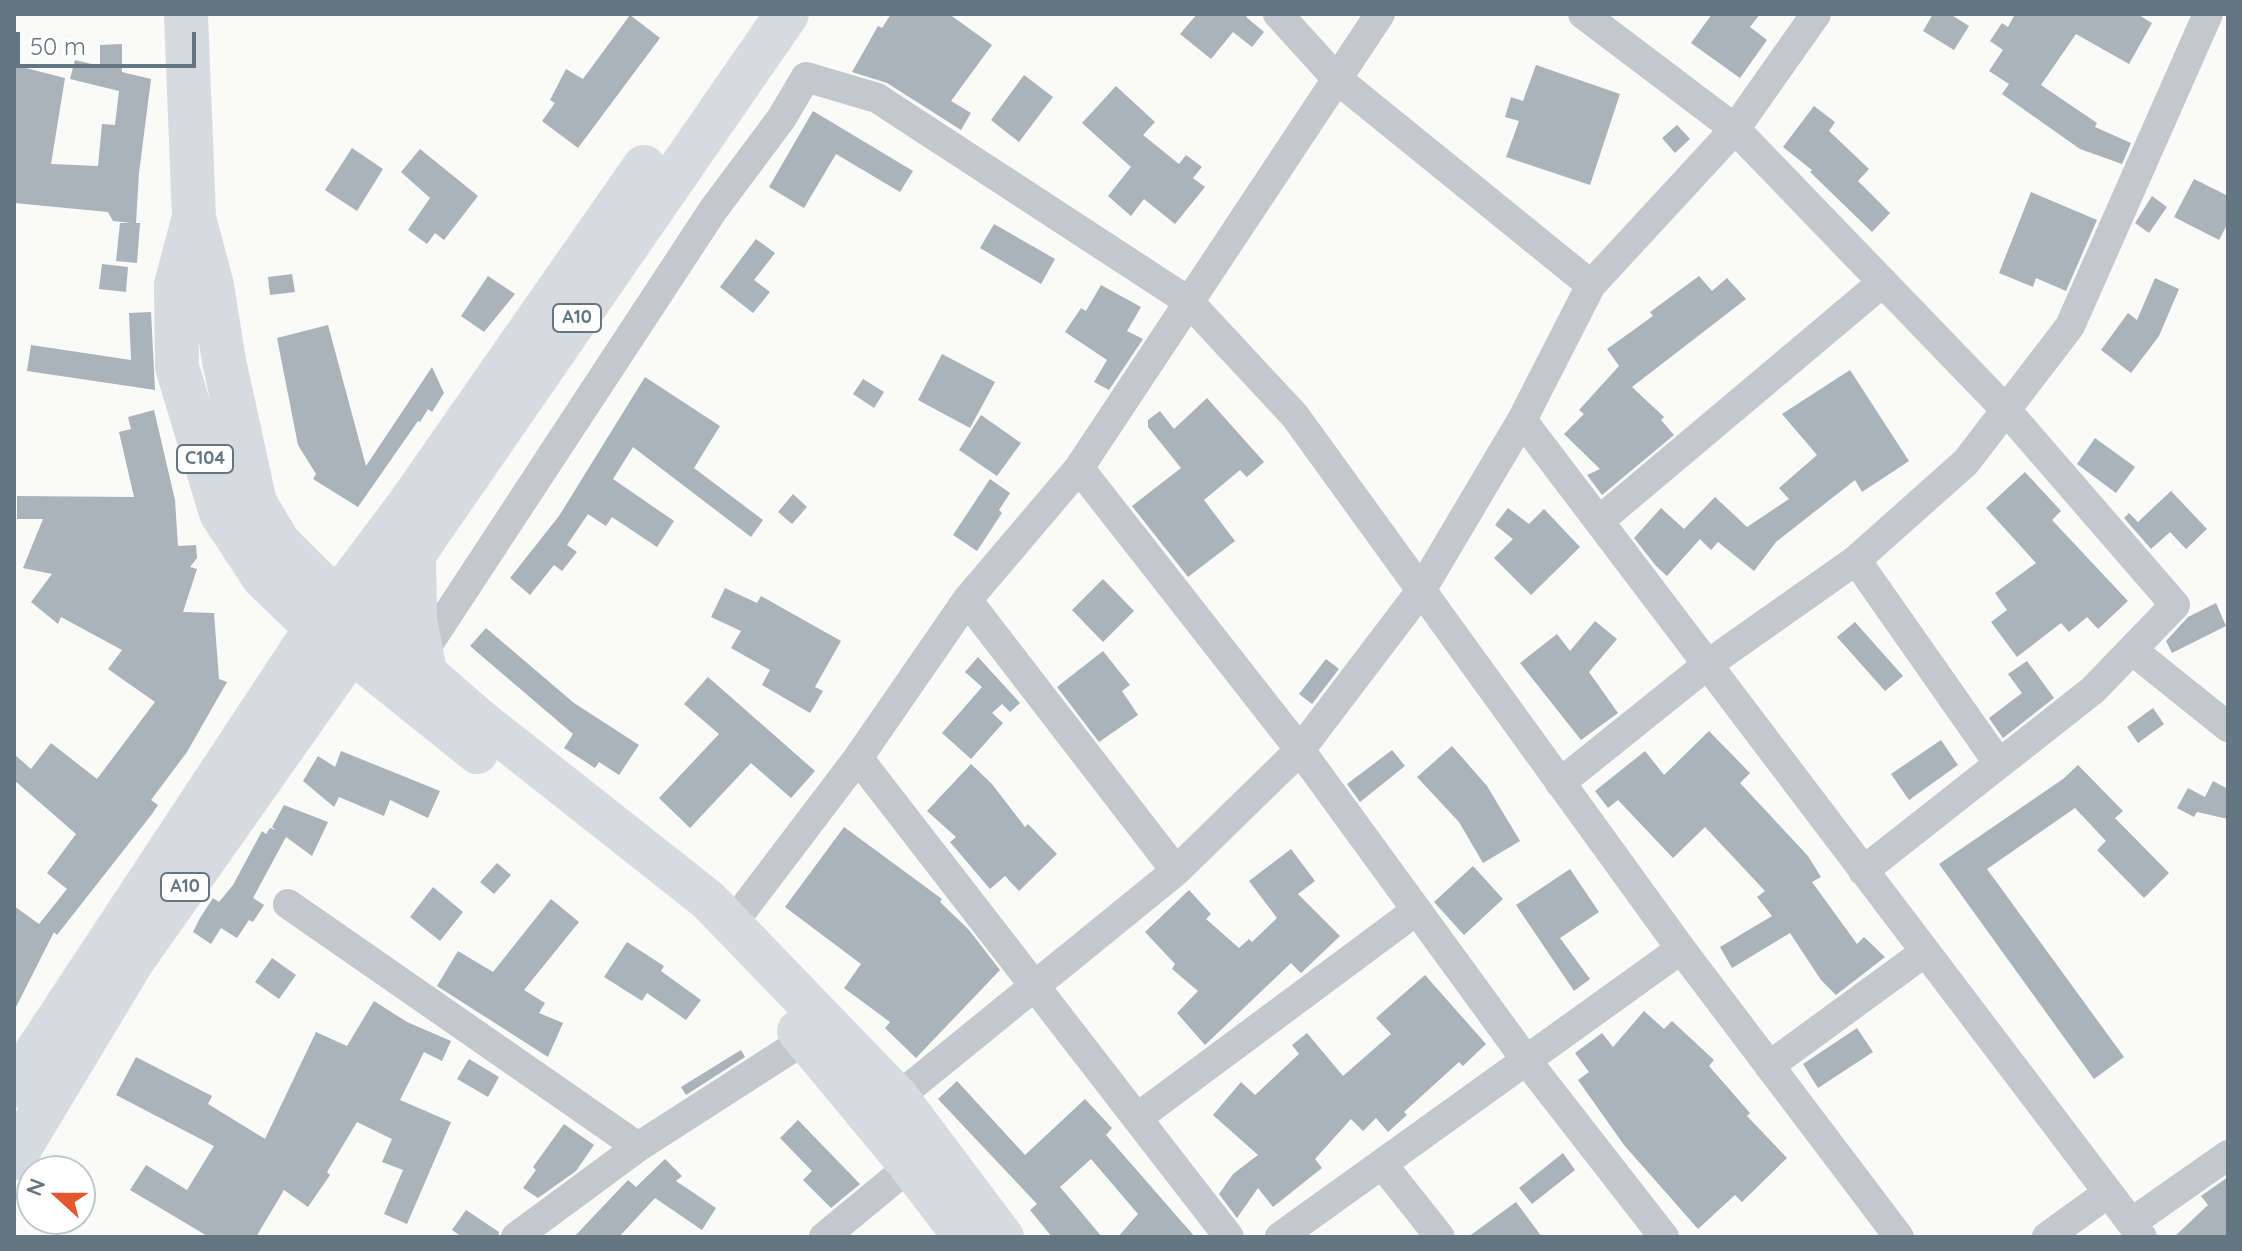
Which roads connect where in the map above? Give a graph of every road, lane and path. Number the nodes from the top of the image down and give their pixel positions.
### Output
1 (186, 14) edge
2 (787, 14) edge
3 (1278, 14) edge
4 (1380, 14) edge
5 (1816, 14) edge
6 (1589, 16) edge
7 (2200, 18) edge
8 (754, 35) edge
9 (806, 77) junction
10 (1337, 79) junction
11 (1735, 129) junction
12 (1883, 282) junction
13 (1591, 285) junction
14 (1188, 301) junction
15 (2006, 410) junction
16 (1522, 420) junction
17 (1079, 468) junction
18 (1599, 521) junction
19 (414, 554) junction
20 (1856, 560) junction
21 (1420, 592) junction
22 (967, 600) junction
23 (343, 626) junction
24 (2132, 650) junction
25 (423, 663) junction
26 (1707, 665) junction
27 (2228, 727) edge
28 (1300, 750) junction
29 (858, 758) junction
30 (1999, 764) junction
31 (1560, 783) junction
32 (1176, 871) junction
33 (1863, 871) junction
34 (288, 904) dead end
35 (1417, 910) junction
36 (732, 924) junction
37 (1681, 949) junction
38 (1925, 952) junction
39 (1036, 986) junction
40 (806, 1039) junction
41 (1526, 1060) junction
42 (1769, 1066) junction
43 (14, 1086) edge
44 (898, 1097) junction
45 (1137, 1118) junction
46 (638, 1147) junction
47 (2228, 1155) edge
48 (14, 1158) edge
49 (1382, 1164) junction
50 (910, 1166) junction
51 (2108, 1193) junction
52 (2137, 1230) edge
53 (516, 1237) edge
54 (824, 1237) edge
55 (964, 1237) edge
56 (1003, 1237) edge
57 (1229, 1237) edge
58 (1280, 1237) edge
59 (1440, 1237) edge
60 (1664, 1237) edge
61 (1899, 1237) edge
62 (2047, 1237) edge

1 - 23 highway, C104
2 - 8 highway, A10
3 - 10 street
4 - 10 street
5 - 11 street
6 - 11 street
7 - 15 street
8 - 9 street
8 - 19 highway, A10
8 - 23 highway, A10
9 - 14 street
9 - 25 street
10 - 13 street
10 - 14 street
11 - 12 street
11 - 13 street
12 - 15 street
12 - 18 street
13 - 16 street
14 - 17 street
14 - 21 street
15 - 20 street
15 - 24 street
16 - 18 street
16 - 21 street
17 - 22 street
17 - 28 street
18 - 26 street
19 - 23 highway, A10
19 - 25 highway
20 - 26 street
20 - 30 street
21 - 28 street
21 - 31 street
22 - 29 street
22 - 32 street
23 - 25 main road
23 - 40 main road
23 - 43 highway, A10
23 - 48 highway, A10
24 - 27 street
24 - 30 street
25 - 36 main road
26 - 31 street
26 - 33 street
28 - 32 street
28 - 35 street
29 - 36 street
29 - 39 street
30 - 33 street
31 - 37 street
32 - 39 street
33 - 38 street
34 - 46 street
35 - 41 street
35 - 45 street
36 - 44 main road
37 - 41 street
37 - 42 street
38 - 42 street
38 - 51 street
39 - 44 street
39 - 45 street
40 - 46 street
40 - 50 main road
41 - 49 street
41 - 60 street
42 - 61 street
44 - 56 main road
45 - 57 street
46 - 53 street
47 - 52 street
49 - 58 street
49 - 59 street
50 - 54 street
50 - 55 main road
51 - 52 street
51 - 62 street

